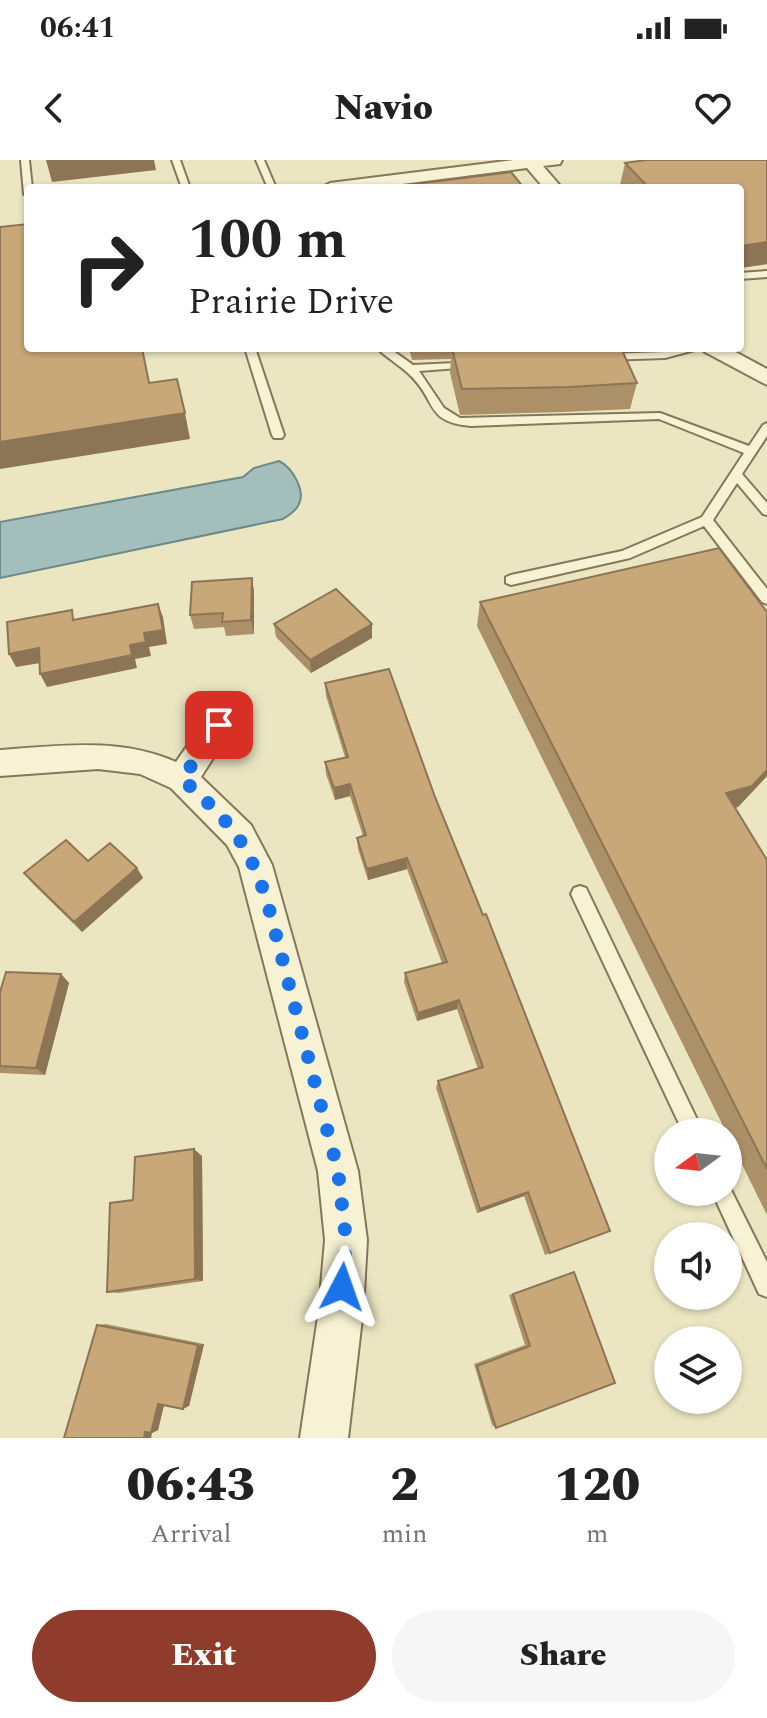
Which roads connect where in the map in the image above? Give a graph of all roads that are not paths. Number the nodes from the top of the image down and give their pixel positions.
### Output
1 (25, 160) edge
2 (176, 160) edge
3 (260, 160) edge
4 (554, 160) edge
5 (531, 162) edge
6 (27, 184) edge
7 (185, 184) edge
8 (270, 184) edge
9 (400, 184) edge
10 (550, 184) edge
11 (767, 274) edge
12 (744, 276) edge
13 (251, 352) edge
14 (387, 352) edge
15 (679, 352) edge
16 (719, 352) edge
17 (593, 357) edge
18 (485, 363) edge
19 (409, 369) junction
20 (767, 378) edge
21 (767, 427) edge
22 (278, 435) dead end
23 (751, 451) junction
24 (736, 474) junction
25 (767, 511) edge
26 (706, 520) junction
27 (511, 580) dead end
28 (767, 599) edge
29 (219, 725) dead end
30 (0, 763) edge
31 (182, 779) junction
32 (580, 894) dead end
33 (686, 1118) edge
34 (729, 1206) edge
35 (767, 1286) edge
36 (324, 1438) edge

1 - 6 lane
2 - 7 lane
3 - 8 lane
4 - 5 street
5 - 9 street
5 - 10 street
11 - 12 lane
13 - 22 lane
14 - 19 lane
15 - 17 lane
16 - 20 street
18 - 19 lane
19 - 23 lane
21 - 23 lane
23 - 24 lane
24 - 25 lane
24 - 26 lane
26 - 27 lane
26 - 28 lane
29 - 31 street
30 - 31 street
31 - 36 street
32 - 33 lane
34 - 35 lane

